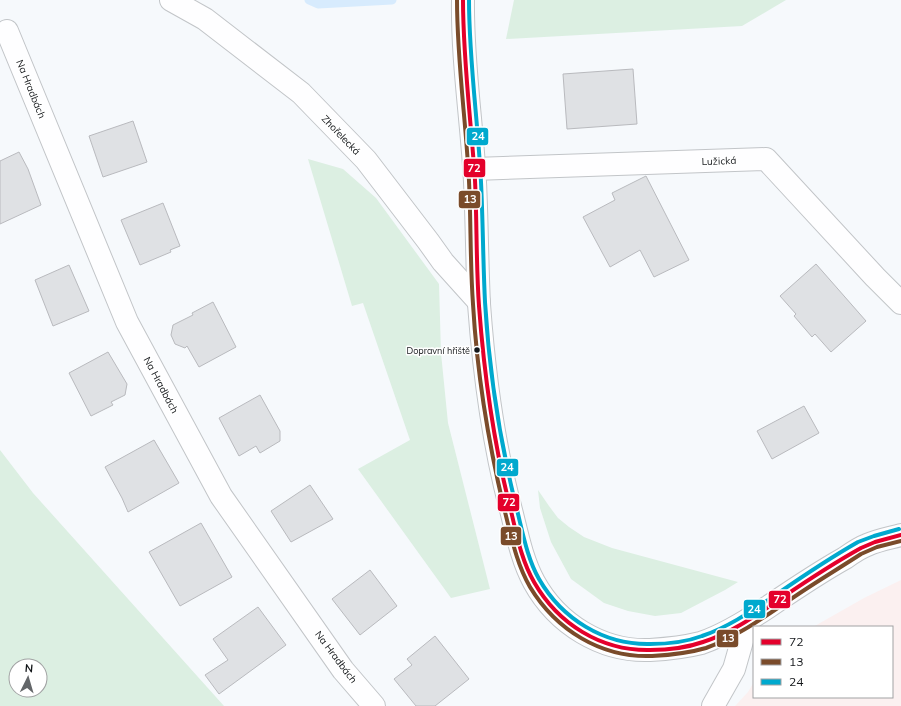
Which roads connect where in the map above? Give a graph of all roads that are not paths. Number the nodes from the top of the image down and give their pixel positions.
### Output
1 (171, 0) edge
2 (463, 0) edge
3 (7, 31) dead end
4 (474, 170) junction
5 (479, 302) junction
6 (901, 303) edge
7 (901, 535) edge
8 (748, 620) junction
9 (374, 706) edge
10 (713, 706) edge

1 - 5 street, Zhořelecká
2 - 4 street
3 - 9 street, Na Hradbách
4 - 5 street
4 - 6 street, Lužická
5 - 8 street
7 - 8 street
8 - 10 street

